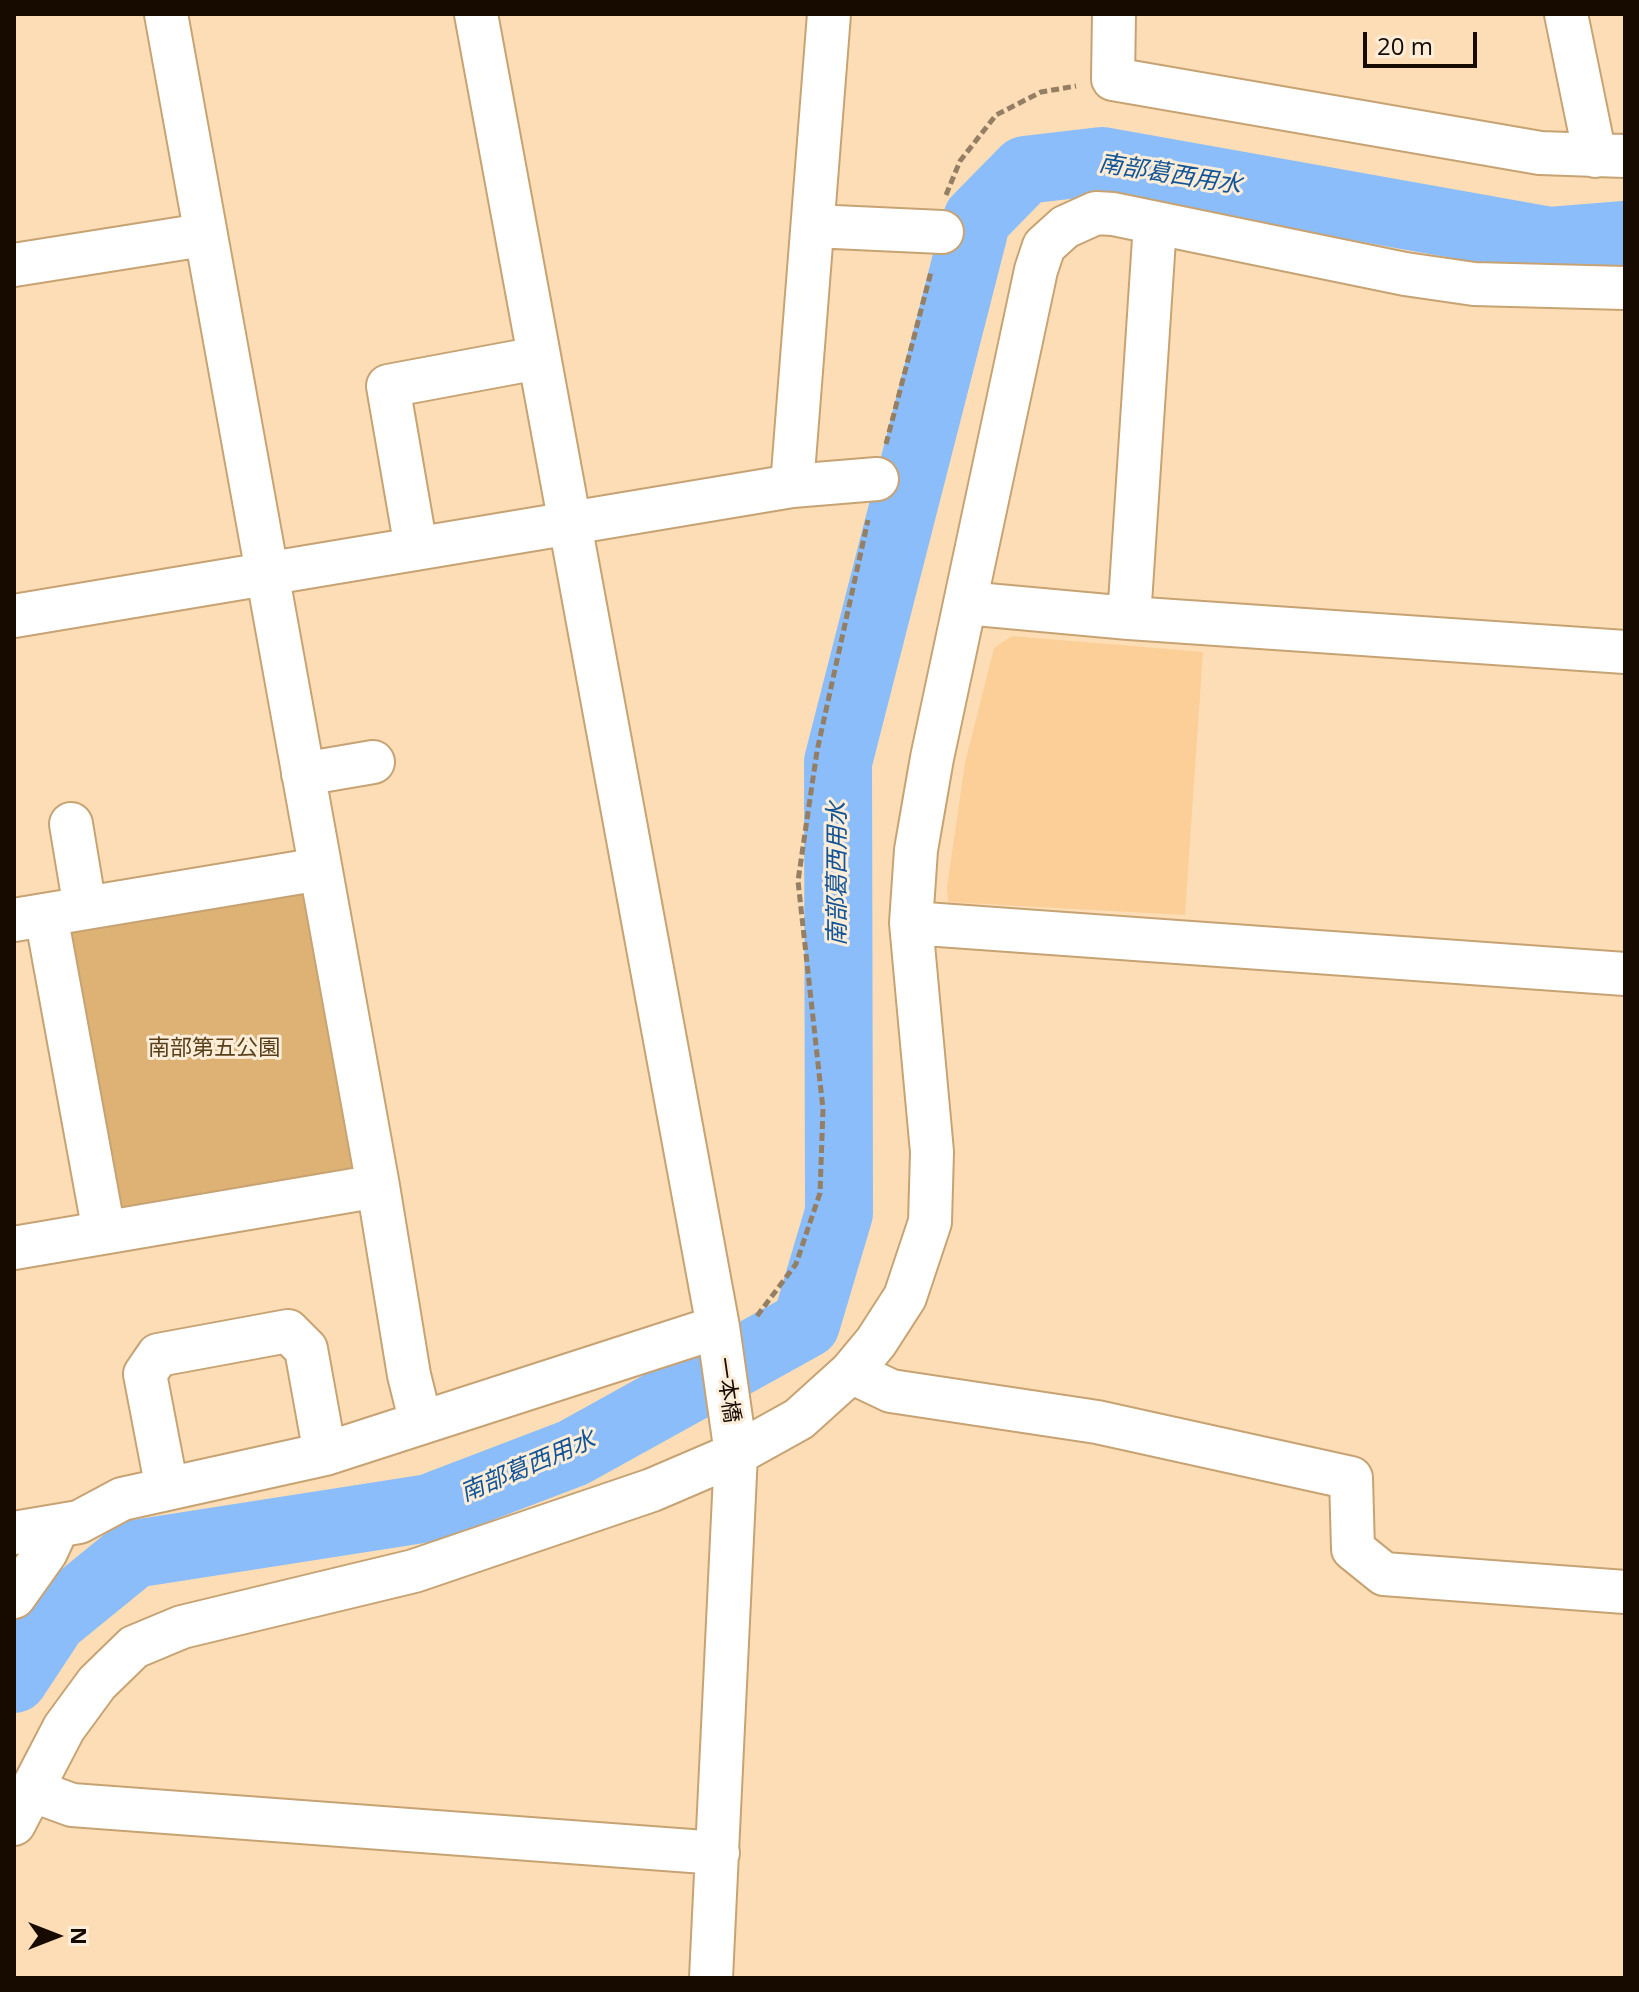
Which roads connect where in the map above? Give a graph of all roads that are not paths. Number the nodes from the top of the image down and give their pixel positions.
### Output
1 (166, 14) edge
2 (476, 14) edge
3 (829, 14) edge
4 (1114, 14) edge
5 (1566, 14) edge
6 (1610, 156) edge
7 (1155, 224) junction
8 (813, 226) junction
9 (942, 232) road end
10 (203, 235) junction
11 (14, 265) edge
12 (1625, 288) edge
13 (538, 358) junction
14 (877, 479) road end
15 (792, 486) junction
16 (568, 523) junction
17 (416, 548) junction
18 (267, 572) junction
19 (965, 603) junction
20 (14, 616) edge
21 (1129, 618) junction
22 (1625, 652) edge
23 (373, 762) dead end
24 (303, 774) junction
25 (71, 824) dead end
26 (320, 869) junction
27 (48, 914) edge
28 (911, 923) junction
29 (1625, 974) edge
30 (378, 1186) junction
31 (104, 1232) junction
32 (14, 1248) edge
33 (718, 1327) junction
34 (851, 1372) junction
35 (421, 1423) junction
36 (325, 1454) junction
37 (736, 1454) junction
38 (167, 1489) junction
39 (58, 1526) junction
40 (14, 1533) edge
41 (1625, 1592) edge
42 (14, 1597) edge
43 (22, 1807) edge
44 (718, 1853) junction
45 (711, 1978) edge

1 - 10 street
2 - 13 street, 一本橋
3 - 8 street
4 - 6 street
5 - 6 street
7 - 12 street
7 - 19 street
7 - 21 street
8 - 9 street
8 - 15 street
10 - 11 street
10 - 18 street
13 - 16 street, 一本橋
13 - 17 street
14 - 15 street
15 - 16 street
16 - 17 street
16 - 33 street, 一本橋
17 - 18 street
18 - 20 street
18 - 24 street
19 - 21 street
19 - 28 street
21 - 22 street
23 - 24 street
24 - 26 street
25 - 27 street
26 - 27 street
26 - 30 street
27 - 31 street
28 - 29 street
28 - 34 street
30 - 31 street
30 - 35 street
31 - 32 street
33 - 35 street
33 - 37 street, 一本橋
34 - 37 street
34 - 41 street
35 - 36 street
36 - 38 street
36 - 38 street
37 - 43 street
37 - 44 street, 一本橋
38 - 39 street
39 - 40 street
39 - 42 street
43 - 44 street
44 - 45 street, 一本橋

